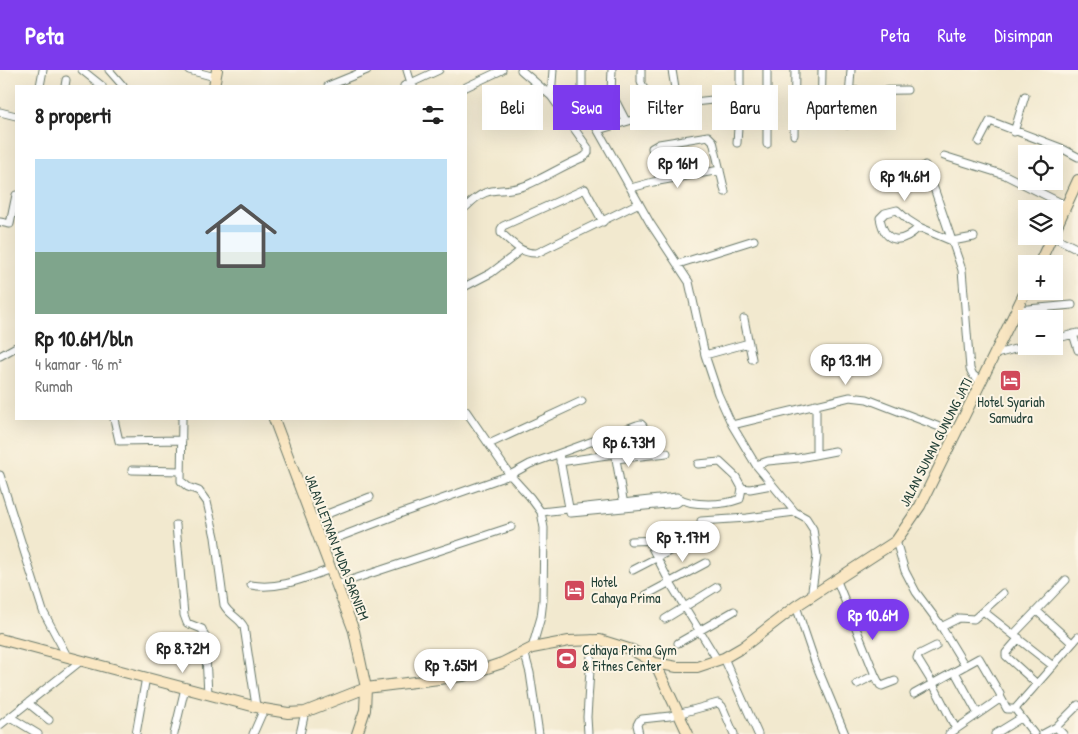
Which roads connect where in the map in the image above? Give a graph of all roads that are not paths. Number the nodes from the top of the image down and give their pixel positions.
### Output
1 (43, 70) edge
2 (82, 70) edge
3 (109, 70) edge
4 (189, 70) edge
5 (366, 70) edge
6 (407, 70) edge
7 (439, 70) edge
8 (502, 70) edge
9 (521, 70) edge
10 (553, 70) edge
11 (582, 70) edge
12 (612, 70) edge
13 (641, 70) edge
14 (672, 70) edge
15 (740, 70) edge
16 (767, 70) edge
17 (795, 70) edge
18 (822, 70) edge
19 (851, 70) edge
20 (215, 78) edge
21 (40, 85) edge
22 (101, 85) edge
23 (121, 85) edge
24 (330, 85) edge
25 (409, 85) edge
26 (582, 85) edge
27 (642, 85) edge
28 (674, 85) edge
29 (740, 85) edge
30 (822, 85) edge
31 (851, 85) edge
32 (467, 87) edge
33 (896, 90) edge
34 (907, 90) dead end
35 (551, 96) junction
36 (1025, 96) dead end
37 (0, 112) edge
38 (15, 116) edge
39 (630, 120) edge
40 (626, 121) junction
41 (620, 123) edge
42 (598, 130) edge
43 (738, 130) edge
44 (1014, 132) junction
45 (794, 135) dead end
46 (979, 142) dead end
47 (737, 143) dead end
48 (767, 144) dead end
49 (944, 156) dead end
50 (1078, 157) edge
51 (925, 165) dead end
52 (720, 170) junction
53 (1078, 180) edge
54 (660, 181) junction
55 (631, 188) junction
56 (725, 192) dead end
57 (15, 200) edge
58 (639, 203) junction
59 (1065, 205) junction
60 (467, 207) edge
61 (1063, 210) edge
62 (0, 222) edge
63 (603, 222) junction
64 (919, 227) junction
65 (974, 237) dead end
66 (754, 240) dead end
67 (952, 241) junction
68 (1063, 242) edge
69 (521, 250) junction
70 (1078, 250) edge
71 (678, 264) junction
72 (467, 285) edge
73 (1022, 300) edge
74 (1072, 305) dead end
75 (1017, 310) junction
76 (744, 319) dead end
77 (1076, 334) edge
78 (1063, 337) edge
79 (749, 343) junction
80 (15, 347) edge
81 (1018, 348) edge
82 (1078, 350) edge
83 (996, 354) junction
84 (0, 356) edge
85 (705, 356) junction
86 (752, 359) dead end
87 (981, 382) junction
88 (582, 401) dead end
89 (816, 404) junction
90 (467, 412) edge
91 (114, 420) edge
92 (182, 420) edge
93 (274, 420) edge
94 (732, 425) junction
95 (955, 434) junction
96 (606, 436) junction
97 (182, 440) junction
98 (489, 444) junction
99 (835, 451) dead end
100 (667, 453) dead end
101 (654, 454) junction
102 (816, 454) junction
103 (615, 456) junction
104 (559, 458) junction
105 (698, 464) dead end
106 (756, 465) junction
107 (132, 470) dead end
108 (181, 471) junction
109 (0, 475) edge
110 (510, 475) junction
111 (772, 485) junction
112 (742, 488) junction
113 (370, 497) dead end
114 (624, 505) junction
115 (568, 510) junction
116 (541, 512) junction
117 (795, 512) junction
118 (312, 520) junction
119 (701, 522) dead end
120 (176, 525) dead end
121 (511, 527) dead end
122 (631, 540) dead end
123 (648, 540) junction
124 (896, 541) junction
125 (321, 544) junction
126 (656, 558) junction
127 (706, 563) dead end
128 (331, 569) junction
129 (633, 570) dead end
130 (1066, 580) dead end
131 (837, 581) junction
132 (670, 583) junction
133 (251, 585) dead end
134 (336, 585) junction
135 (717, 587) dead end
136 (1003, 593) dead end
137 (646, 595) dead end
138 (811, 597) junction
139 (796, 606) junction
140 (685, 607) junction
141 (734, 611) dead end
142 (983, 611) junction
143 (1037, 611) junction
144 (664, 619) dead end
145 (941, 627) junction
146 (700, 631) junction
147 (1016, 636) junction
148 (1078, 637) edge
149 (0, 639) edge
150 (592, 639) junction
151 (678, 643) dead end
152 (1072, 643) junction
153 (936, 646) dead end
154 (528, 650) junction
155 (67, 656) junction
156 (721, 659) junction
157 (82, 660) junction
158 (655, 663) junction
159 (965, 666) junction
160 (1053, 666) junction
161 (955, 672) junction
162 (875, 676) junction
163 (146, 677) junction
164 (895, 681) dead end
165 (857, 684) dead end
166 (933, 684) junction
167 (1037, 684) junction
168 (185, 688) junction
169 (366, 688) junction
170 (208, 694) junction
171 (914, 694) dead end
172 (1001, 698) junction
173 (28, 703) junction
174 (1078, 705) edge
175 (260, 707) junction
176 (1015, 710) junction
177 (305, 712) junction
178 (978, 714) junction
179 (678, 715) junction
180 (10, 717) junction
181 (1021, 718) junction
182 (49, 720) dead end
183 (0, 725) edge
184 (1056, 727) junction
185 (956, 729) junction
186 (38, 734) edge
187 (136, 734) edge
188 (174, 734) edge
189 (254, 734) edge
190 (300, 734) edge
191 (357, 734) edge
192 (539, 734) edge
193 (588, 734) edge
194 (640, 734) edge
195 (688, 734) edge
196 (734, 734) edge
197 (758, 734) edge
198 (845, 734) edge
199 (949, 734) edge
200 (996, 734) edge
201 (1034, 734) edge
202 (1043, 734) edge
203 (1063, 734) edge

1 - 21 street
2 - 22 street
3 - 23 street
4 - 20 street
5 - 24 street
6 - 25 street
7 - 25 street
8 - 32 street
9 - 35 street
10 - 35 street
11 - 26 street
12 - 40 street
13 - 27 street
14 - 28 street
15 - 29 street
16 - 48 street
17 - 45 street
18 - 30 street
19 - 31 street
33 - 34 street
35 - 60 street
36 - 44 street
37 - 38 street
39 - 40 street
40 - 41 street
42 - 55 street
43 - 47 street
44 - 46 street
44 - 50 street
49 - 59 street
51 - 67 street
52 - 54 street
52 - 54 street
52 - 56 street
53 - 59 street
54 - 55 street
55 - 58 street
57 - 62 street
58 - 63 street
58 - 71 street
59 - 61 street
63 - 69 street
63 - 69 street
64 - 64 street
64 - 67 street
65 - 67 street
66 - 71 street
67 - 87 street
68 - 70 street
69 - 72 street
71 - 85 street
73 - 75 street, JALAN SUNAN GUNUNG JATI
74 - 75 street
75 - 83 street, JALAN SUNAN GUNUNG JATI
76 - 79 street
77 - 78 street
77 - 82 street
79 - 85 street
79 - 86 street
80 - 84 street
81 - 83 street
83 - 87 street, JALAN SUNAN GUNUNG JATI
85 - 94 street
87 - 95 street, JALAN SUNAN GUNUNG JATI
88 - 98 street
89 - 94 street
89 - 95 street
89 - 102 street
90 - 98 street
91 - 97 street
92 - 97 street
93 - 118 street, JALAN LETNAN MUDA SARNIEM
94 - 106 street
95 - 124 street, JALAN SUNAN GUNUNG JATI
96 - 101 street
96 - 103 street
96 - 104 street
97 - 108 street
98 - 110 street
99 - 102 street
100 - 101 street
101 - 103 street
102 - 106 street
103 - 104 street
103 - 114 street
104 - 110 street
104 - 115 street
105 - 112 street
106 - 111 street
107 - 108 street
108 - 175 street
109 - 155 street
110 - 116 street
110 - 125 street
111 - 112 street
111 - 117 street
112 - 114 street
113 - 118 street
114 - 115 street
115 - 116 street
116 - 154 street
117 - 119 street
117 - 138 street
118 - 125 street, JALAN LETNAN MUDA SARNIEM
120 - 170 street
121 - 134 street
122 - 123 street
123 - 126 street
123 - 126 street
124 - 131 street, JALAN SUNAN GUNUNG JATI
124 - 145 street
125 - 128 street, JALAN LETNAN MUDA SARNIEM
126 - 129 street
126 - 132 street
127 - 132 street
128 - 133 street
128 - 134 street, JALAN LETNAN MUDA SARNIEM
130 - 143 street
131 - 138 street, JALAN SUNAN GUNUNG JATI
131 - 162 street
132 - 137 street
132 - 140 street
134 - 169 street, JALAN LETNAN MUDA SARNIEM
135 - 140 street
136 - 142 street
138 - 139 street, JALAN SUNAN GUNUNG JATI
139 - 156 street, JALAN SUNAN GUNUNG JATI
139 - 198 street
140 - 144 street
140 - 146 street
141 - 146 street
142 - 145 street
142 - 147 street
143 - 147 street
143 - 152 street
145 - 159 street
146 - 151 street
146 - 156 street
147 - 160 street
147 - 167 street
148 - 152 street
149 - 155 street
150 - 154 street, JALAN SUNAN GUNUNG JATI
150 - 158 street, JALAN SUNAN GUNUNG JATI
150 - 193 street
152 - 160 street
153 - 166 street
154 - 169 street, JALAN SUNAN GUNUNG JATI
154 - 192 street
155 - 157 street
156 - 158 street, JALAN SUNAN GUNUNG JATI
156 - 197 street
157 - 163 street
157 - 173 street
158 - 179 street
159 - 161 street
159 - 172 street
160 - 167 street
161 - 166 street
161 - 178 street
162 - 164 street
162 - 165 street
163 - 168 street
163 - 187 street
166 - 171 street
166 - 185 street
167 - 176 street
168 - 170 street
168 - 188 street
169 - 177 street, JALAN SUNAN GUNUNG JATI
169 - 191 street, JALAN LETNAN MUDA SARNIEM
170 - 175 street
172 - 176 street
172 - 178 street
173 - 180 street
173 - 182 street
174 - 184 street
175 - 177 street
175 - 189 street
176 - 181 street
177 - 190 street
178 - 185 street
179 - 194 street
179 - 195 street
179 - 196 street
180 - 183 street
180 - 186 street
181 - 200 street
181 - 201 street
184 - 202 street
184 - 203 street
185 - 199 street

